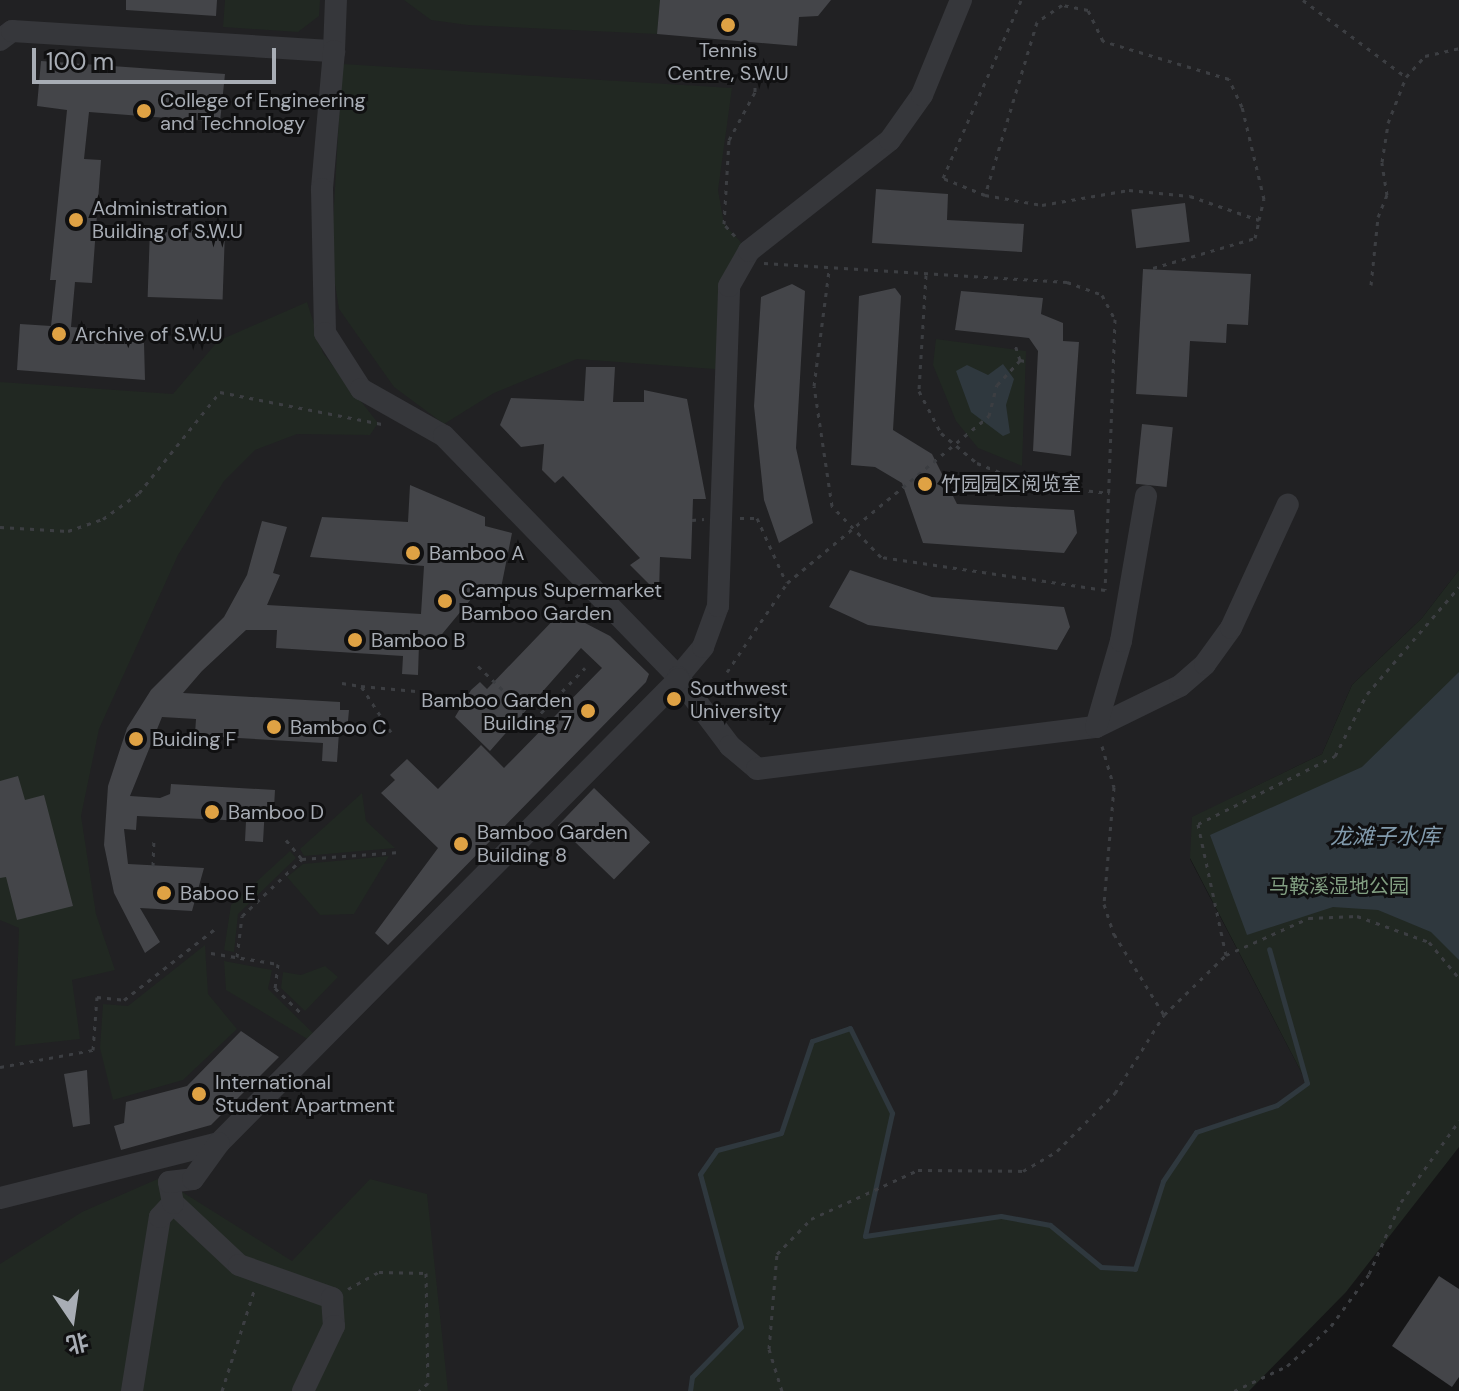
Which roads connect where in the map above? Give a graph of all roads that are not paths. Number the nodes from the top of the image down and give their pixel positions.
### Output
1 (336, 0) edge
2 (961, 0) edge
3 (0, 40) edge
4 (334, 51) junction
5 (1146, 496) dead end
6 (1288, 504) dead end
7 (678, 678) junction
8 (1087, 728) junction
9 (219, 1143) junction
10 (0, 1198) edge
11 (173, 1203) junction
12 (132, 1391) edge
13 (303, 1391) edge

1 - 4 lane
2 - 7 lane
3 - 4 lane
4 - 7 lane
5 - 8 lane
6 - 8 lane
7 - 8 lane
7 - 9 lane
9 - 10 lane
9 - 11 lane
11 - 12 lane
11 - 13 lane

